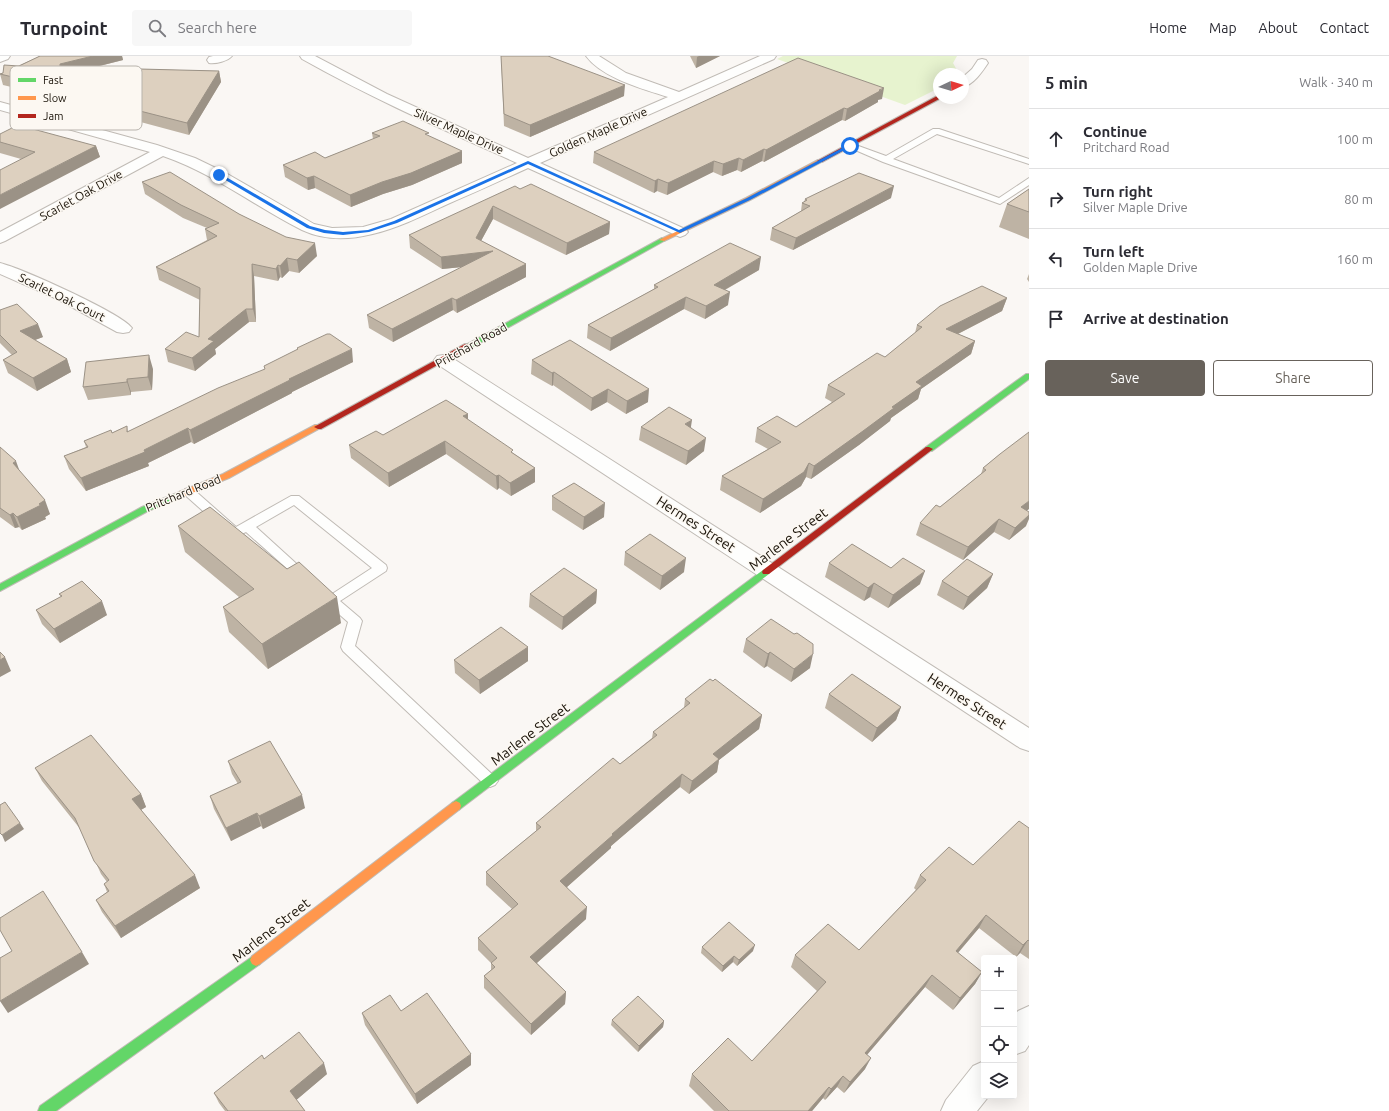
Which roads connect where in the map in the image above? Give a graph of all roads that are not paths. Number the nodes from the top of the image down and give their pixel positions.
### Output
1 (4, 56) edge
2 (226, 56) edge
3 (306, 56) edge
4 (592, 56) edge
5 (770, 56) edge
6 (0, 58) edge
7 (213, 60) dead end
8 (982, 63) dead end
9 (969, 78) edge
10 (679, 96) junction
11 (933, 100) edge
12 (0, 106) edge
13 (10, 109) edge
14 (86, 130) edge
15 (850, 146) junction
16 (162, 151) junction
17 (886, 160) junction
18 (1029, 162) edge
19 (528, 163) junction
20 (1029, 181) edge
21 (680, 232) junction
22 (0, 238) edge
23 (0, 268) edge
24 (123, 328) dead end
25 (443, 360) junction
26 (1029, 376) edge
27 (189, 492) junction
28 (247, 526) junction
29 (769, 571) junction
30 (0, 588) edge
31 (331, 601) junction
32 (1029, 741) edge
33 (490, 781) junction
34 (1029, 1021) edge
35 (1017, 1036) edge
36 (981, 1081) edge
37 (45, 1111) edge
38 (957, 1111) edge

1 - 6 street
2 - 7 street
3 - 19 street, Silver Maple Drive
4 - 10 street
5 - 10 street, Golden Maple Drive
8 - 9 street
10 - 19 street, Golden Maple Drive
11 - 15 street, Pritchard Road
12 - 13 street, Golden Maple Drive
14 - 16 street, Golden Maple Drive
15 - 17 lane
15 - 21 street, Pritchard Road
16 - 19 street, Golden Maple Drive
16 - 22 street, Scarlet Oak Drive
17 - 18 lane
17 - 20 lane
19 - 21 street, Silver Maple Drive
21 - 25 street, Pritchard Road
23 - 24 street, Scarlet Oak Court
25 - 27 street, Pritchard Road
25 - 29 street, Hermes Street
26 - 29 street, Marlene Street
27 - 28 lane
27 - 30 street, Pritchard Road
28 - 31 lane
28 - 31 lane
29 - 32 street, Hermes Street
29 - 33 street, Marlene Street
31 - 33 lane
33 - 37 street, Marlene Street
34 - 35 street
36 - 38 street

